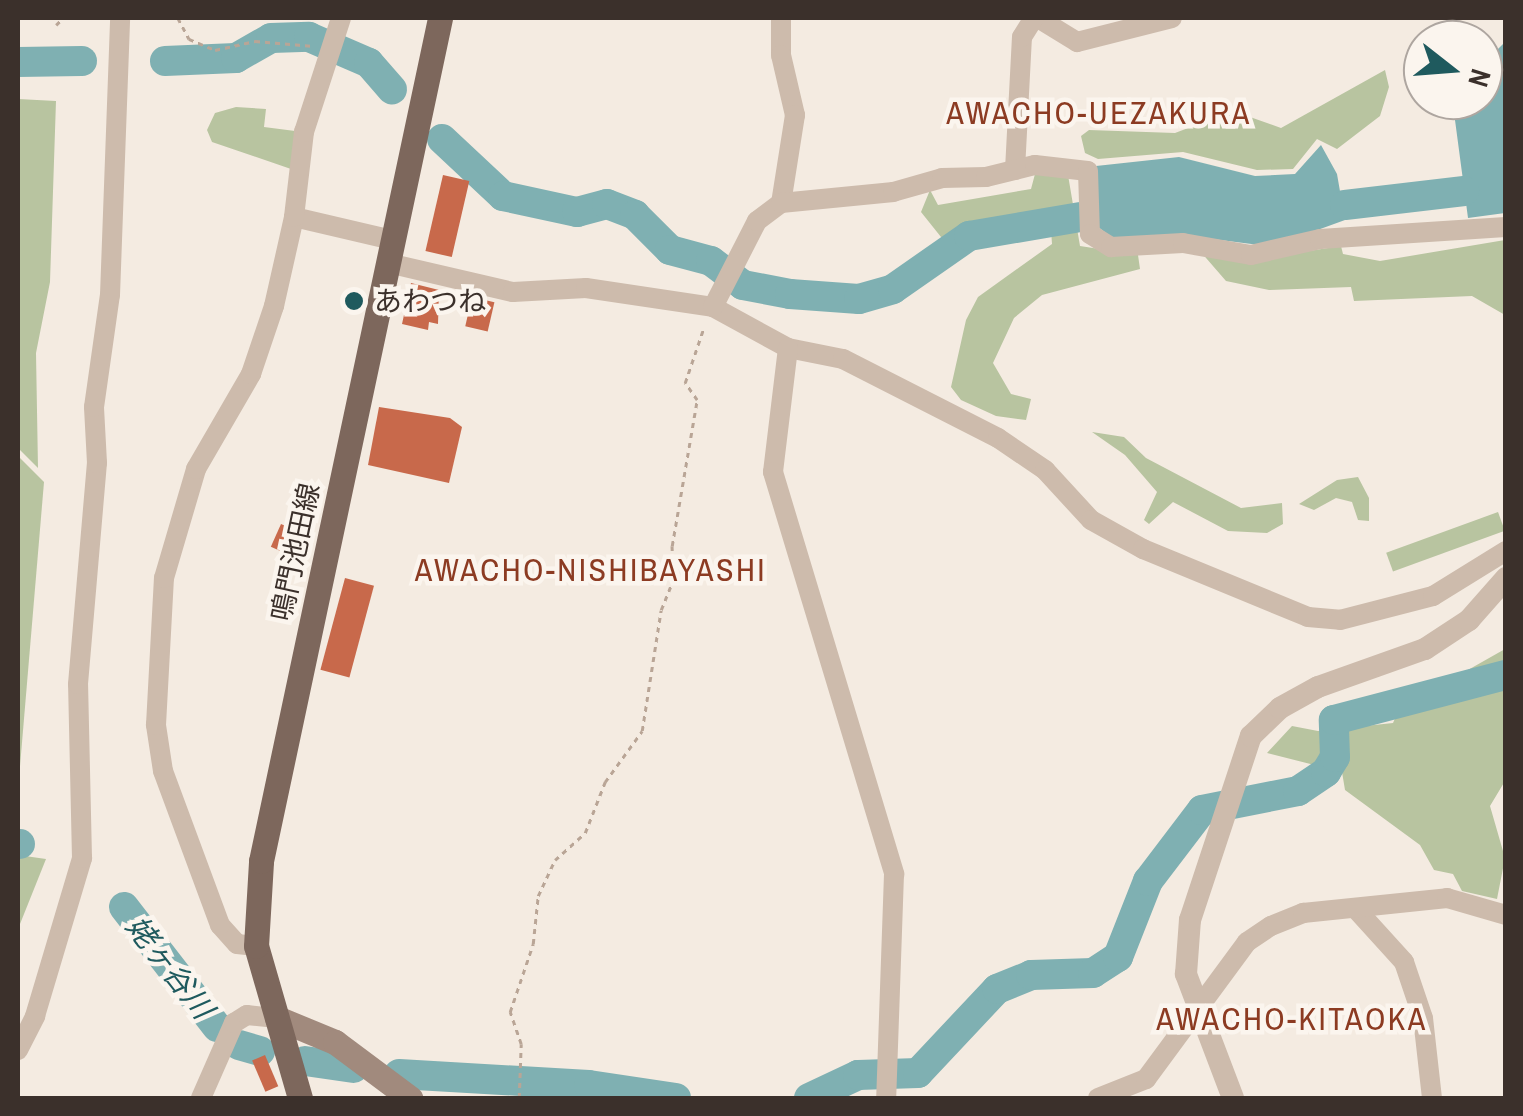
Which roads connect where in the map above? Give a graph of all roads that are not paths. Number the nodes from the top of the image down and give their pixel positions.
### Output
1 (120, 18) edge
2 (341, 18) edge
3 (440, 18) edge
4 (781, 18) edge
5 (1036, 18) edge
6 (1172, 18) edge
7 (1014, 170) junction
8 (781, 203) junction
9 (294, 217) junction
10 (1506, 227) edge
11 (390, 251) junction
12 (714, 307) junction
13 (788, 348) junction
14 (1506, 551) edge
15 (1506, 578) edge
16 (1355, 908) junction
17 (1506, 915) edge
18 (256, 946) junction
19 (1198, 1014) junction
20 (277, 1018) junction
21 (18, 1050) edge
22 (886, 1082) edge
23 (201, 1098) edge
24 (300, 1098) edge
25 (410, 1098) edge
26 (1098, 1098) edge
27 (1233, 1098) edge
28 (1432, 1098) edge

1 - 21 street
2 - 9 street
3 - 11 main road, 鳴門池田線
4 - 8 street
5 - 6 street
5 - 7 street
7 - 8 street
7 - 10 street
8 - 12 street
9 - 11 street
9 - 18 street
11 - 12 street
11 - 18 main road, 鳴門池田線
12 - 13 street
13 - 14 street
13 - 22 street
15 - 19 street
16 - 17 street
16 - 19 street
16 - 28 street
18 - 20 main road, 鳴門池田線
19 - 26 street
19 - 27 street
20 - 23 street
20 - 24 main road, 鳴門池田線
20 - 25 main road

